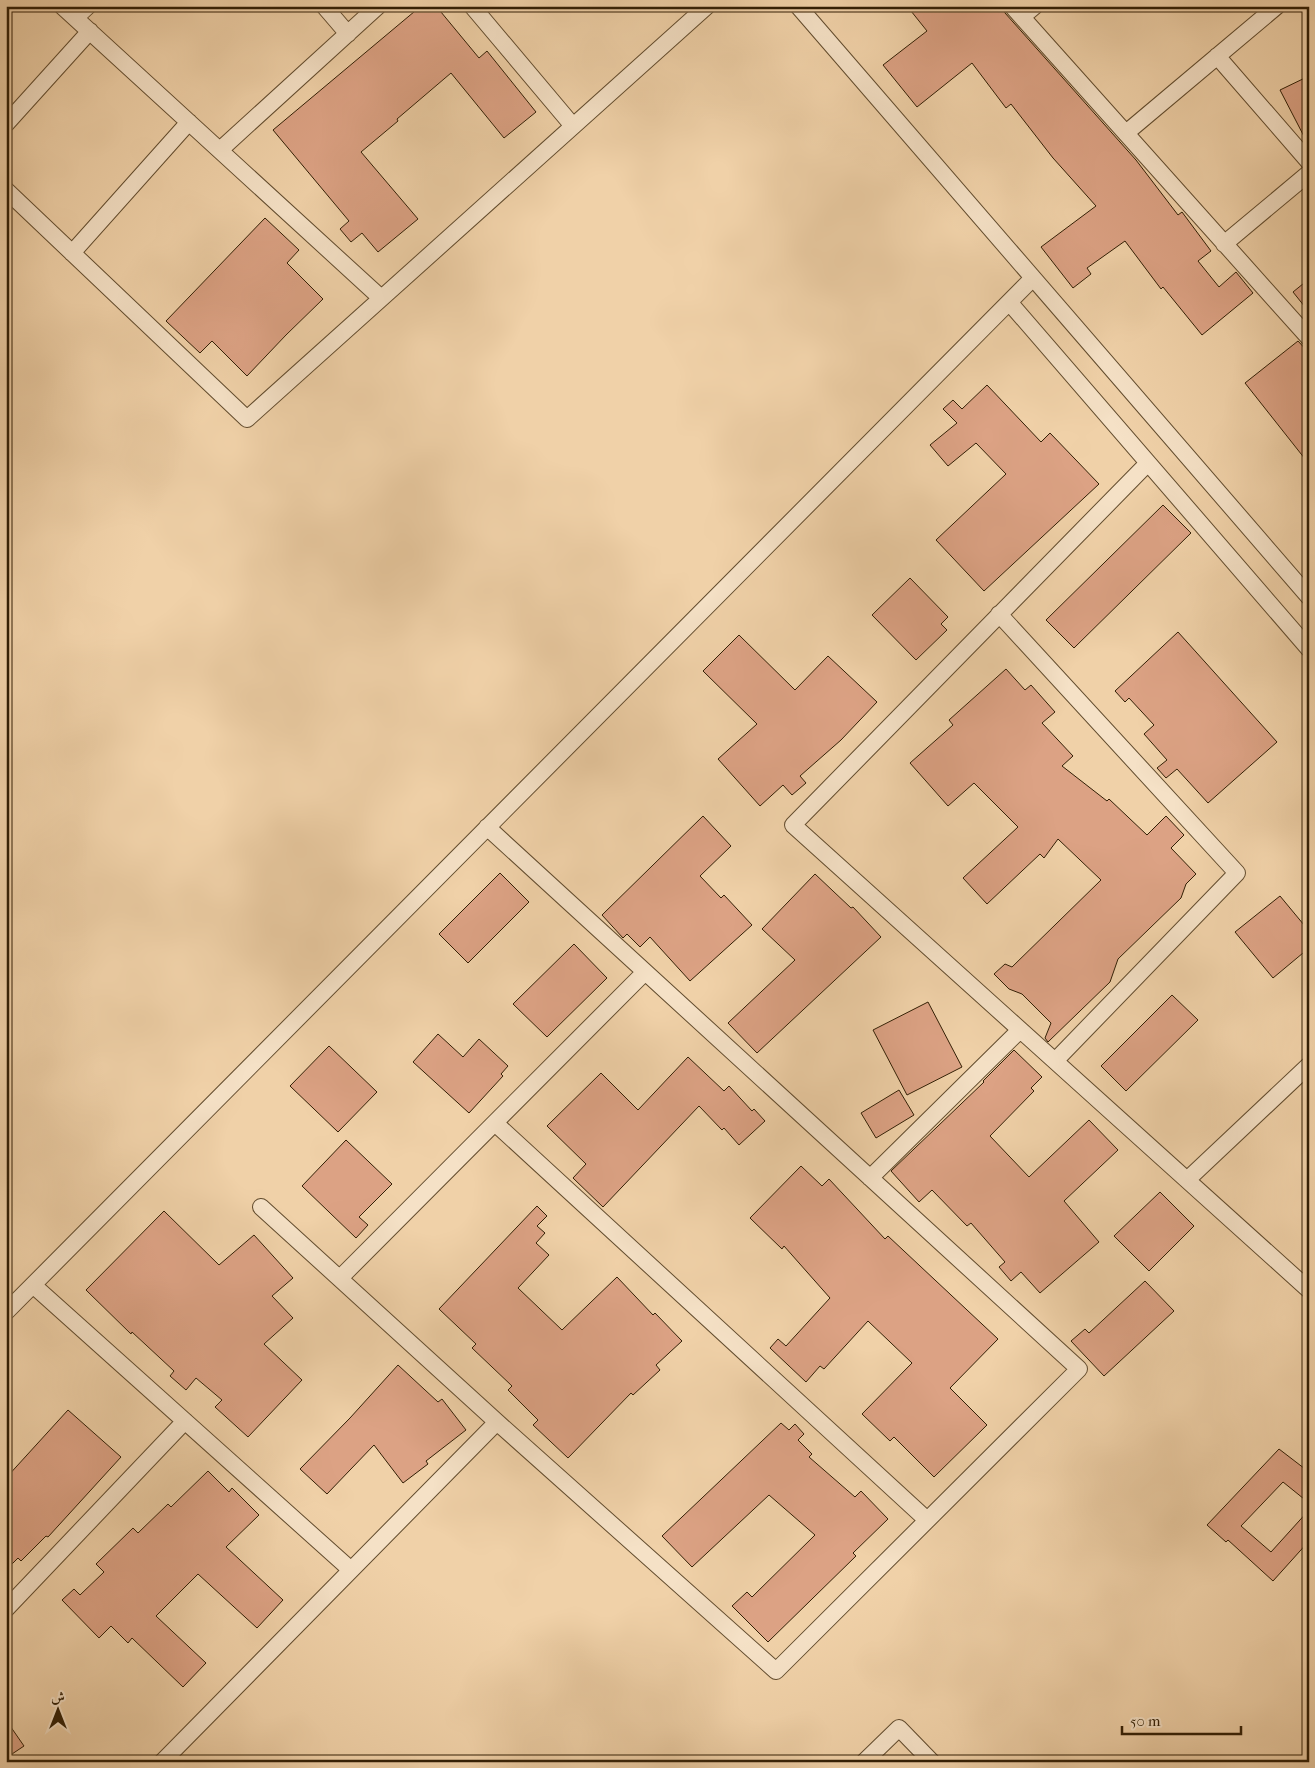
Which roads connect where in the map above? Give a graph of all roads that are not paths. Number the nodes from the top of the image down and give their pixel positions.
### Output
1 (62, 6) edge
2 (88, 6) edge
3 (324, 6) edge
4 (378, 6) edge
5 (472, 6) edge
6 (706, 6) edge
7 (798, 6) edge
8 (1035, 6) edge
9 (1277, 6) edge
10 (1017, 12) edge
11 (76, 18) junction
12 (90, 32) junction
13 (348, 34) junction
14 (1217, 56) junction
15 (189, 122) junction
16 (6, 124) edge
17 (573, 126) junction
18 (1126, 133) junction
19 (220, 150) junction
20 (1309, 162) edge
21 (1309, 173) edge
22 (6, 190) edge
23 (1224, 244) junction
24 (72, 253) junction
25 (1033, 278) junction
26 (381, 298) junction
27 (1009, 302) junction
28 (1309, 338) edge
29 (1148, 463) junction
30 (1308, 596) edge
31 (1000, 614) junction
32 (1309, 650) edge
33 (487, 827) junction
34 (645, 972) junction
35 (1020, 1030) junction
36 (1055, 1061) junction
37 (1309, 1065) edge
38 (495, 1123) junction
39 (870, 1178) junction
40 (1187, 1180) junction
41 (261, 1207) dead end
42 (340, 1278) junction
43 (33, 1285) junction
44 (1309, 1290) edge
45 (6, 1312) edge
46 (185, 1421) junction
47 (498, 1422) junction
48 (928, 1520) junction
49 (351, 1570) junction
50 (6, 1609) edge
51 (162, 1762) edge
52 (864, 1762) edge
53 (932, 1762) edge

1 - 11 street
2 - 11 street
3 - 13 street
4 - 13 street
5 - 17 street
6 - 17 street
7 - 25 street
8 - 10 street
9 - 14 street
10 - 18 street
11 - 12 street
12 - 15 street
12 - 16 street
13 - 19 street
14 - 18 street
14 - 20 street
15 - 19 street
15 - 24 street
17 - 26 street
18 - 23 street
19 - 26 street
21 - 23 street
22 - 24 street
23 - 28 street
24 - 26 street
25 - 27 street
25 - 30 street
27 - 29 street
27 - 33 street
29 - 31 street
29 - 32 street
31 - 35 street
31 - 36 street
33 - 34 street
33 - 43 street
34 - 38 street
34 - 39 street
35 - 36 street
35 - 39 street
36 - 40 street
37 - 40 street
38 - 42 street
38 - 48 street
39 - 48 street
40 - 44 street
41 - 42 street
42 - 47 street
43 - 45 street
43 - 46 street
46 - 49 street
46 - 50 street
47 - 48 street
47 - 49 street
49 - 51 street
52 - 53 street

